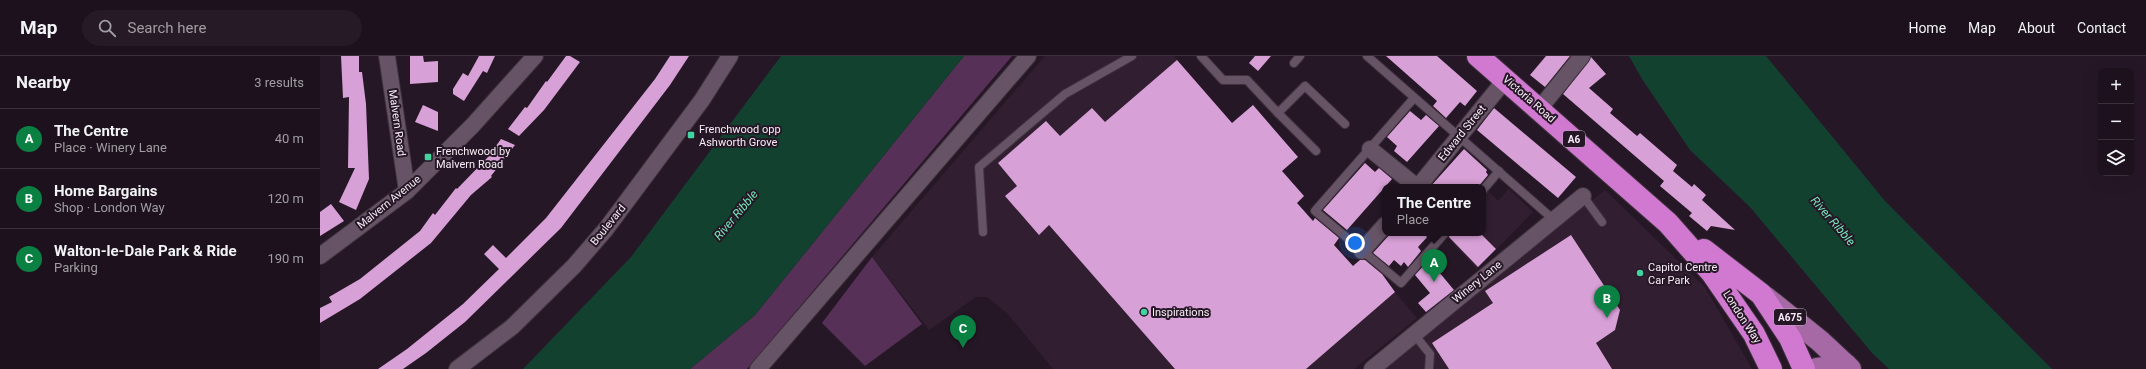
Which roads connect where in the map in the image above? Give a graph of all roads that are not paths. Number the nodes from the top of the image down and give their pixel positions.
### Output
1 (388, 56) edge
2 (535, 56) edge
3 (730, 56) edge
4 (1028, 56) edge
5 (1132, 56) edge
6 (1201, 56) edge
7 (1300, 56) edge
8 (1367, 56) edge
9 (1478, 56) edge
10 (1582, 56) edge
11 (1294, 63) dead end
12 (1505, 80) junction
13 (1414, 98) junction
14 (1540, 108) junction
15 (1278, 113) junction
16 (1345, 124) dead end
17 (1459, 137) junction
18 (1370, 150) junction
19 (1316, 151) dead end
20 (1499, 172) junction
21 (1413, 184) edge
22 (1420, 184) edge
23 (1486, 187) edge
24 (407, 191) junction
25 (1583, 196) joint
26 (1554, 220) junction
27 (1602, 222) dead end
28 (1668, 223) junction
29 (1382, 228) edge
30 (983, 232) dead end
31 (1442, 236) edge
32 (1362, 251) junction
33 (320, 256) edge
34 (1761, 294) junction
35 (1414, 334) junction
36 (1848, 367) edge
37 (457, 369) edge
38 (758, 369) edge
39 (1372, 369) edge
40 (1429, 369) edge
41 (1771, 369) edge
42 (1804, 369) edge
43 (1817, 369) edge

1 - 24 street, Malvern Road
2 - 24 street, Malvern Avenue
3 - 37 street, Boulevard
4 - 38 street
5 - 30 lane
6 - 15 lane
7 - 11 lane
8 - 13 lane
9 - 12 highway, Victoria Road / A6
10 - 14 street
12 - 14 highway, Victoria Road / A6
12 - 17 street, Edward Street
13 - 17 lane
13 - 18 lane
14 - 28 highway, Victoria Road / A6
15 - 16 lane
15 - 19 lane
17 - 20 lane
17 - 22 street, Edward Street
18 - 21 street
18 - 32 lane
20 - 23 lane
20 - 26 lane
24 - 33 street, Malvern Avenue
25 - 26 street, Winery Lane
25 - 27 lane
26 - 35 street, Winery Lane
28 - 34 highway, London Way / A6
28 - 41 highway, London Way / A6
29 - 32 street
31 - 32 lane
34 - 36 main road, A675
34 - 42 highway, London Way / A6
35 - 39 street, Winery Lane
35 - 40 lane
36 - 43 main road, A675

